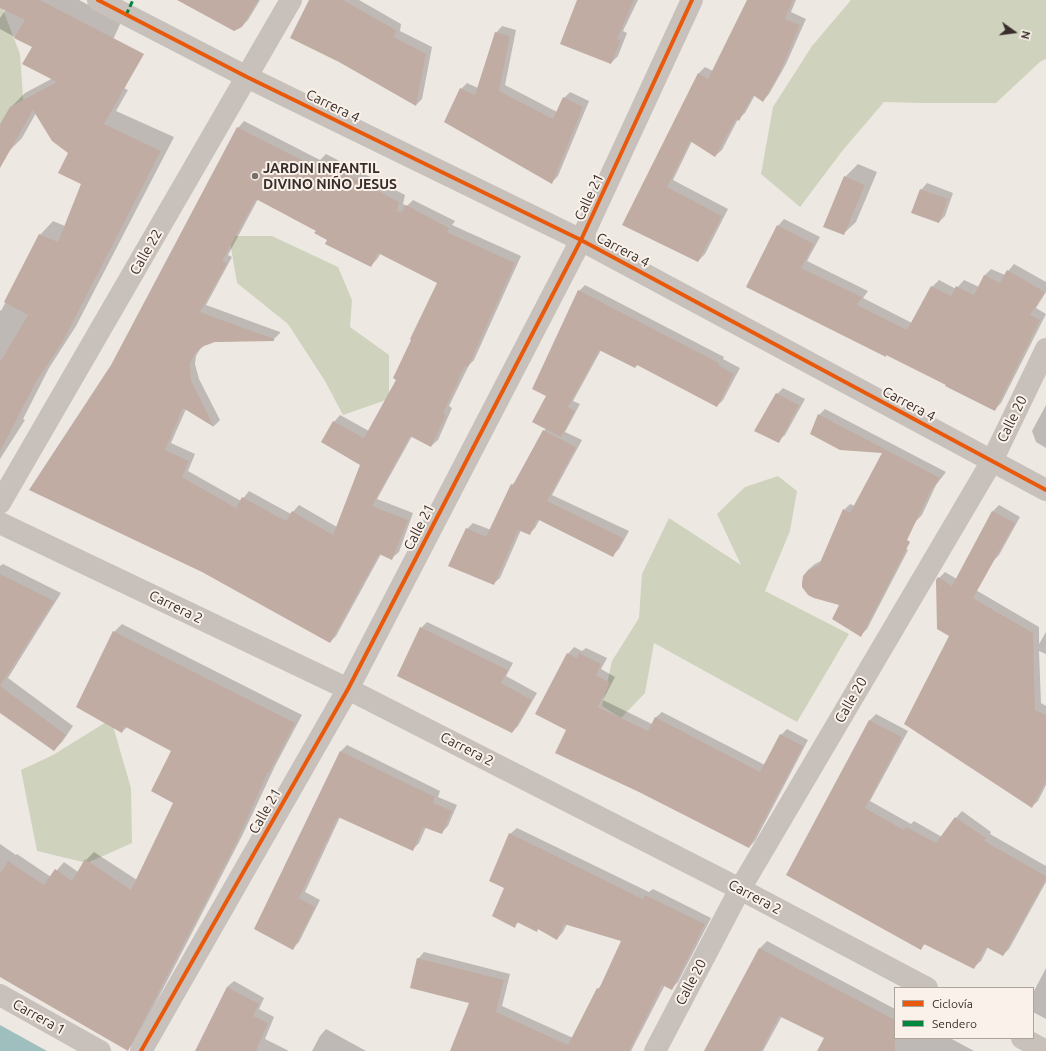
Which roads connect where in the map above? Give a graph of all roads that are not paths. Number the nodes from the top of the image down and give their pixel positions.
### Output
1 (98, 0) edge
2 (291, 0) edge
3 (692, 0) edge
4 (247, 77) junction
5 (581, 240) junction
6 (1046, 349) edge
7 (992, 461) junction
8 (1046, 490) edge
9 (0, 503) edge
10 (0, 522) edge
11 (348, 689) junction
12 (740, 889) junction
13 (925, 987) edge
14 (0, 995) edge
15 (1024, 1039) edge
16 (100, 1051) edge
17 (140, 1051) edge
18 (655, 1051) edge
19 (1046, 1051) edge

1 - 4 street, Carrera 4
2 - 4 street, Calle 22
3 - 5 street, Calle 21
4 - 5 street, Carrera 4
4 - 9 street, Calle 22
5 - 7 street, Carrera 4
5 - 11 street, Calle 21
6 - 7 street, Calle 20
7 - 8 street, Carrera 4
7 - 12 street, Calle 20
10 - 11 street, Carrera 2
11 - 12 street, Carrera 2
11 - 17 street, Calle 21
12 - 13 street, Carrera 2
12 - 18 street, Calle 20
14 - 16 street, Carrera 1
15 - 19 street

